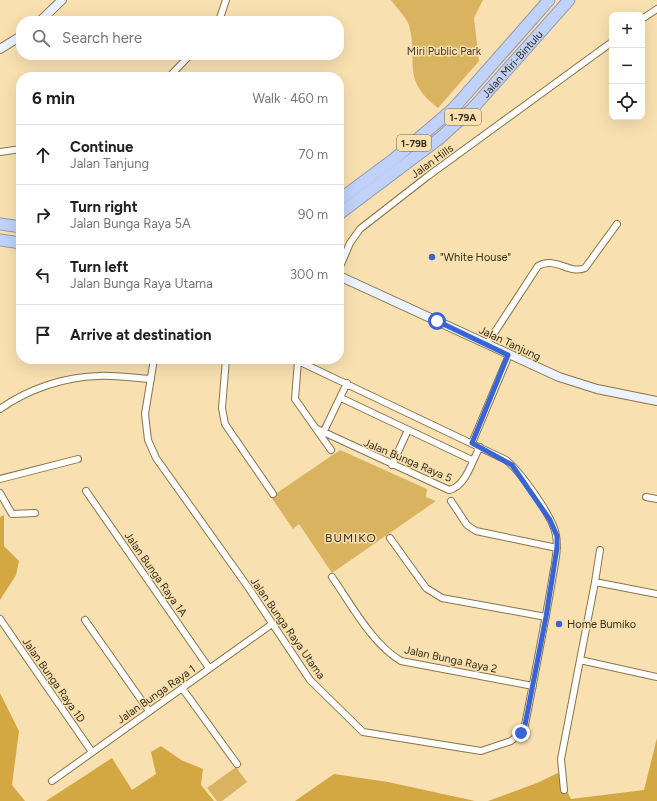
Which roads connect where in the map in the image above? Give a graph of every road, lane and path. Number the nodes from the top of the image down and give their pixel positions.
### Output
1 (62, 0) edge
2 (226, 0) edge
3 (549, 0) edge
4 (569, 0) edge
5 (657, 9) edge
6 (45, 16) edge
7 (221, 16) edge
8 (645, 17) edge
9 (16, 39) edge
10 (609, 44) edge
11 (0, 49) edge
12 (185, 60) edge
13 (174, 72) edge
14 (16, 150) edge
15 (0, 152) edge
16 (344, 196) edge
17 (344, 210) edge
18 (0, 224) edge
19 (617, 224) dead end
20 (16, 226) edge
21 (0, 240) edge
22 (16, 242) edge
23 (344, 257) edge
24 (344, 278) edge
25 (487, 344) junction
26 (508, 355) junction
27 (153, 364) edge
28 (226, 364) edge
29 (296, 364) edge
30 (305, 364) edge
31 (151, 379) junction
32 (347, 383) junction
33 (341, 398) junction
34 (657, 401) edge
35 (1, 406) edge
36 (317, 429) junction
37 (408, 430) junction
38 (323, 433) junction
39 (472, 443) junction
40 (480, 447) junction
41 (331, 450) dead end
42 (78, 459) dead end
43 (472, 460) junction
44 (392, 465) junction
45 (0, 478) edge
46 (86, 491) dead end
47 (0, 493) edge
48 (273, 494) dead end
49 (646, 497) dead end
50 (657, 499) edge
51 (451, 501) dead end
52 (35, 513) dead end
53 (390, 538) dead end
54 (557, 548) junction
55 (600, 550) dead end
56 (332, 577) dead end
57 (595, 582) junction
58 (657, 594) edge
59 (546, 617) junction
60 (0, 619) edge
61 (86, 620) dead end
62 (272, 624) junction
63 (580, 660) junction
64 (209, 668) junction
65 (657, 677) edge
66 (533, 686) junction
67 (182, 688) junction
68 (149, 711) junction
69 (92, 752) junction
70 (237, 764) dead end
71 (52, 781) dead end
72 (564, 790) dead end

1 - 6 street
2 - 7 street
3 - 16 highway, Jalan Miri-Bintulu / 1-79B
4 - 17 highway, Jalan Miri-Bintulu / 1-79A
5 - 8 street
9 - 11 street
10 - 23 street, Jalan Hills
12 - 13 street
14 - 15 street
18 - 20 highway
19 - 25 street
21 - 22 highway
24 - 25 street, Jalan Tanjung
25 - 26 street, Jalan Tanjung
26 - 34 street, Jalan Tanjung
26 - 39 street
27 - 31 street, Jalan Bunga Raya Utama
28 - 48 street
29 - 36 street
30 - 32 street, Jalan Bunga Raya Utama
31 - 35 street
31 - 62 street, Jalan Bunga Raya Utama
32 - 33 street
32 - 39 street, Jalan Bunga Raya Utama
33 - 37 street
33 - 38 street
36 - 38 street, Jalan Bunga Raya 5
36 - 41 street
37 - 43 street
37 - 44 street
38 - 44 street, Jalan Bunga Raya 5
39 - 40 street, Jalan Bunga Raya Utama
40 - 43 street, Jalan Bunga Raya 5
40 - 54 street, Jalan Bunga Raya Utama
42 - 45 street
43 - 44 street, Jalan Bunga Raya 5
46 - 64 street, Jalan Bunga Raya 1A
47 - 52 street
49 - 50 street
51 - 54 street
53 - 59 street
54 - 59 street, Jalan Bunga Raya Utama
55 - 57 street
56 - 66 street, Jalan Bunga Raya 2
57 - 58 street
57 - 63 street
59 - 66 street, Jalan Bunga Raya Utama
60 - 69 street, Jalan Bunga Raya 1D
61 - 68 street
62 - 64 street, Jalan Bunga Raya 1
62 - 66 street, Jalan Bunga Raya Utama
63 - 65 street
63 - 72 street
64 - 67 street, Jalan Bunga Raya 1
67 - 68 street, Jalan Bunga Raya 1
67 - 70 street
68 - 69 street, Jalan Bunga Raya 1
69 - 71 street, Jalan Bunga Raya 1

